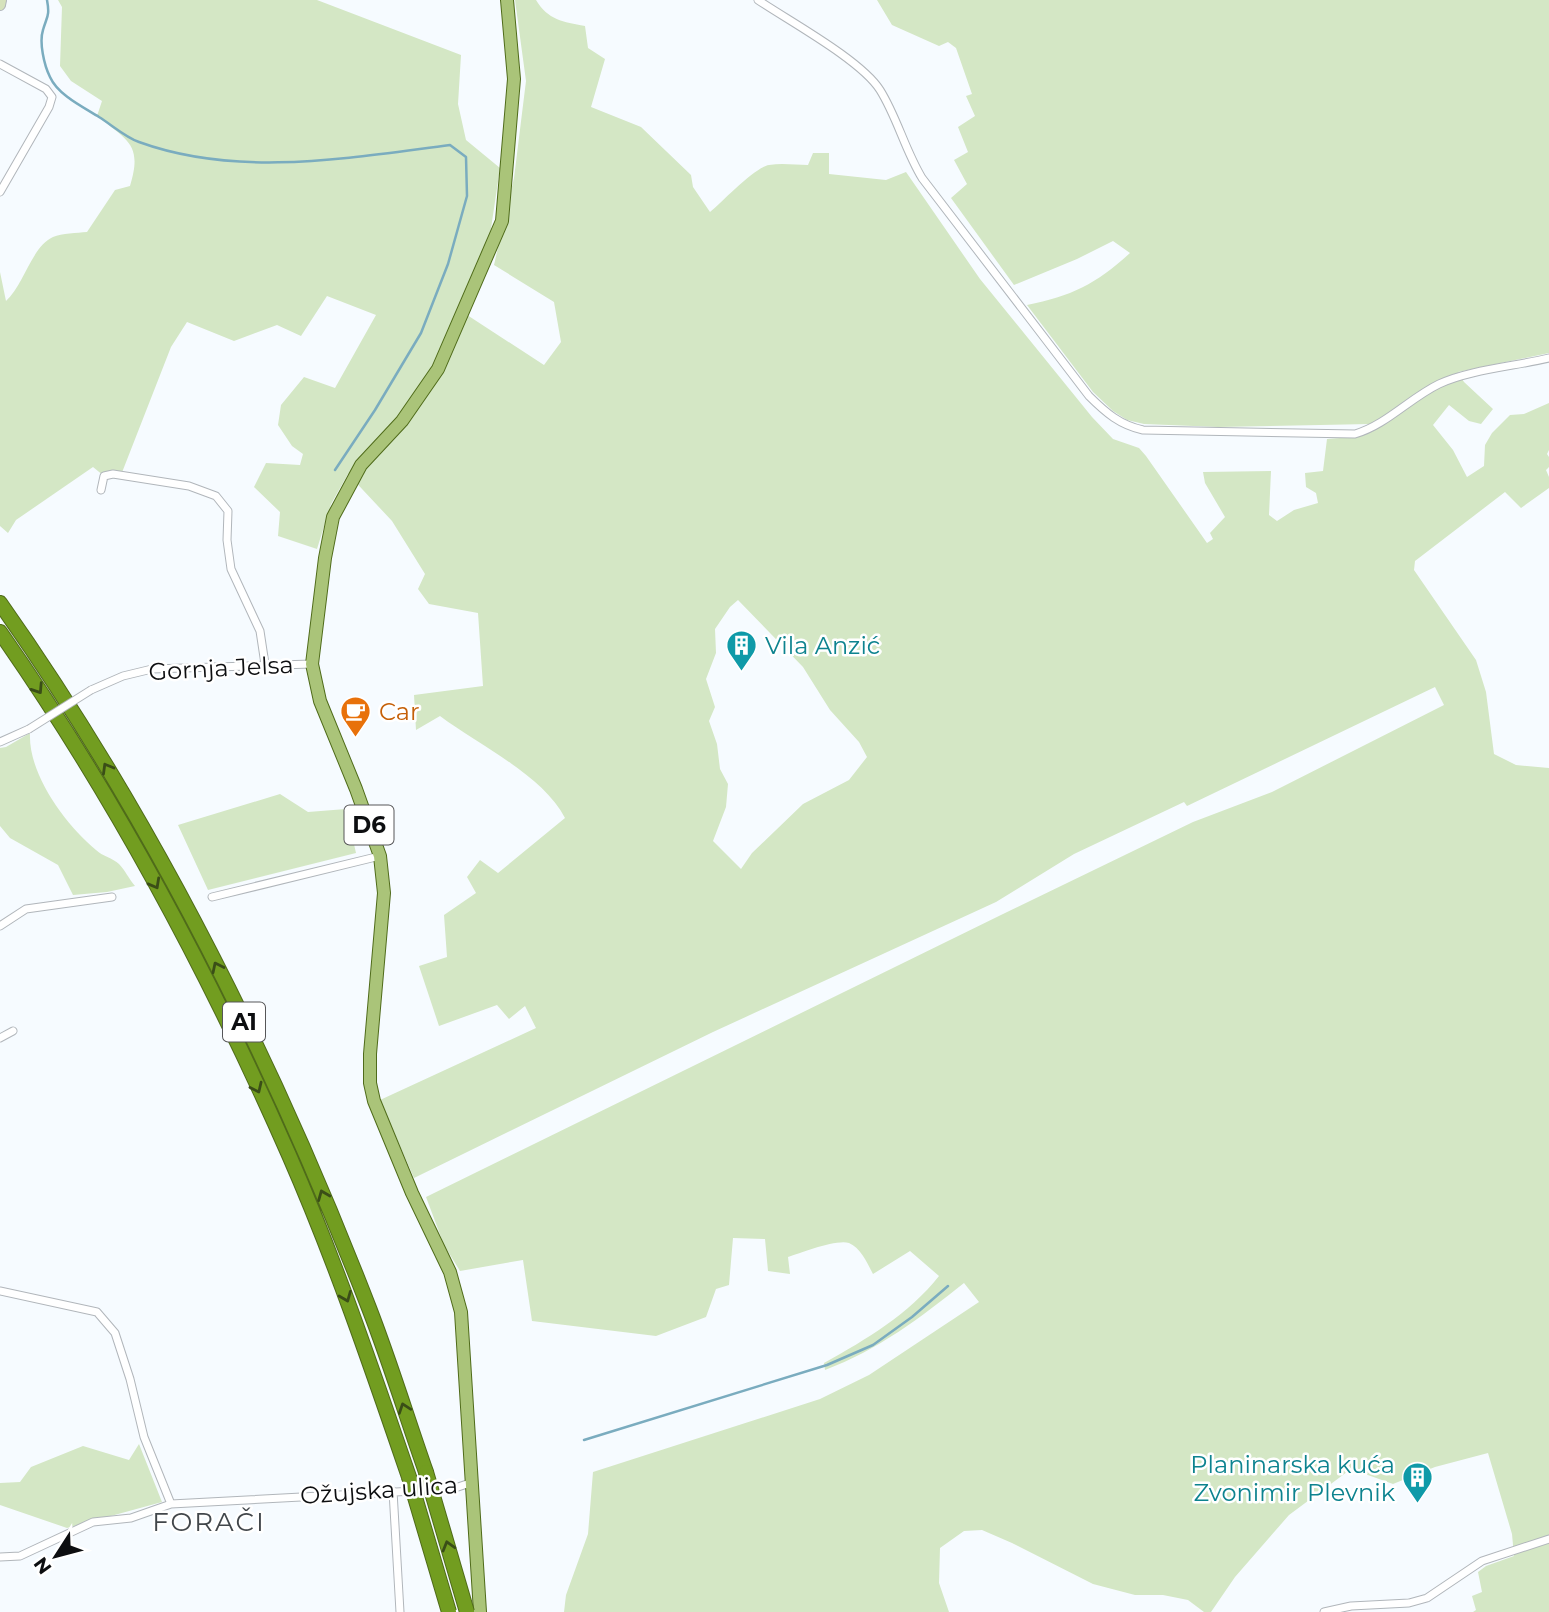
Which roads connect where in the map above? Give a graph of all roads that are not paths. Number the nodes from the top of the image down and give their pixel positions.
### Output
1 (507, 0) edge
2 (758, 0) edge
3 (0, 64) edge
4 (0, 192) edge
5 (1549, 358) edge
6 (101, 490) dead end
7 (0, 603) edge
8 (0, 632) edge
9 (265, 664) junction
10 (312, 664) junction
11 (0, 743) edge
12 (380, 856) junction
13 (112, 897) dead end
14 (212, 897) dead end
15 (0, 926) edge
16 (13, 1031) dead end
17 (0, 1038) edge
18 (0, 1291) edge
19 (474, 1482) junction
20 (393, 1491) junction
21 (171, 1504) junction
22 (1549, 1539) edge
23 (0, 1557) edge
24 (400, 1612) edge
25 (449, 1612) edge
26 (467, 1612) edge
27 (480, 1612) edge
28 (1324, 1612) edge

1 - 10 main road, D6
2 - 5 street
3 - 4 street
6 - 9 street
26 -> 7 highway, A1, bridge
8 -> 25 highway, A1, bridge
9 - 10 street, Gornja Jelsa
9 - 11 street, Gornja Jelsa, bridge
10 - 12 main road, D6
12 - 14 street
12 - 19 main road, D6
13 - 15 street
16 - 17 street
18 - 21 street
19 - 20 street, Ožujska ulica
19 - 27 main road, D6
20 - 21 street, Ožujska ulica
20 - 24 street
21 - 23 street, Ožujska ulica
22 - 28 street

